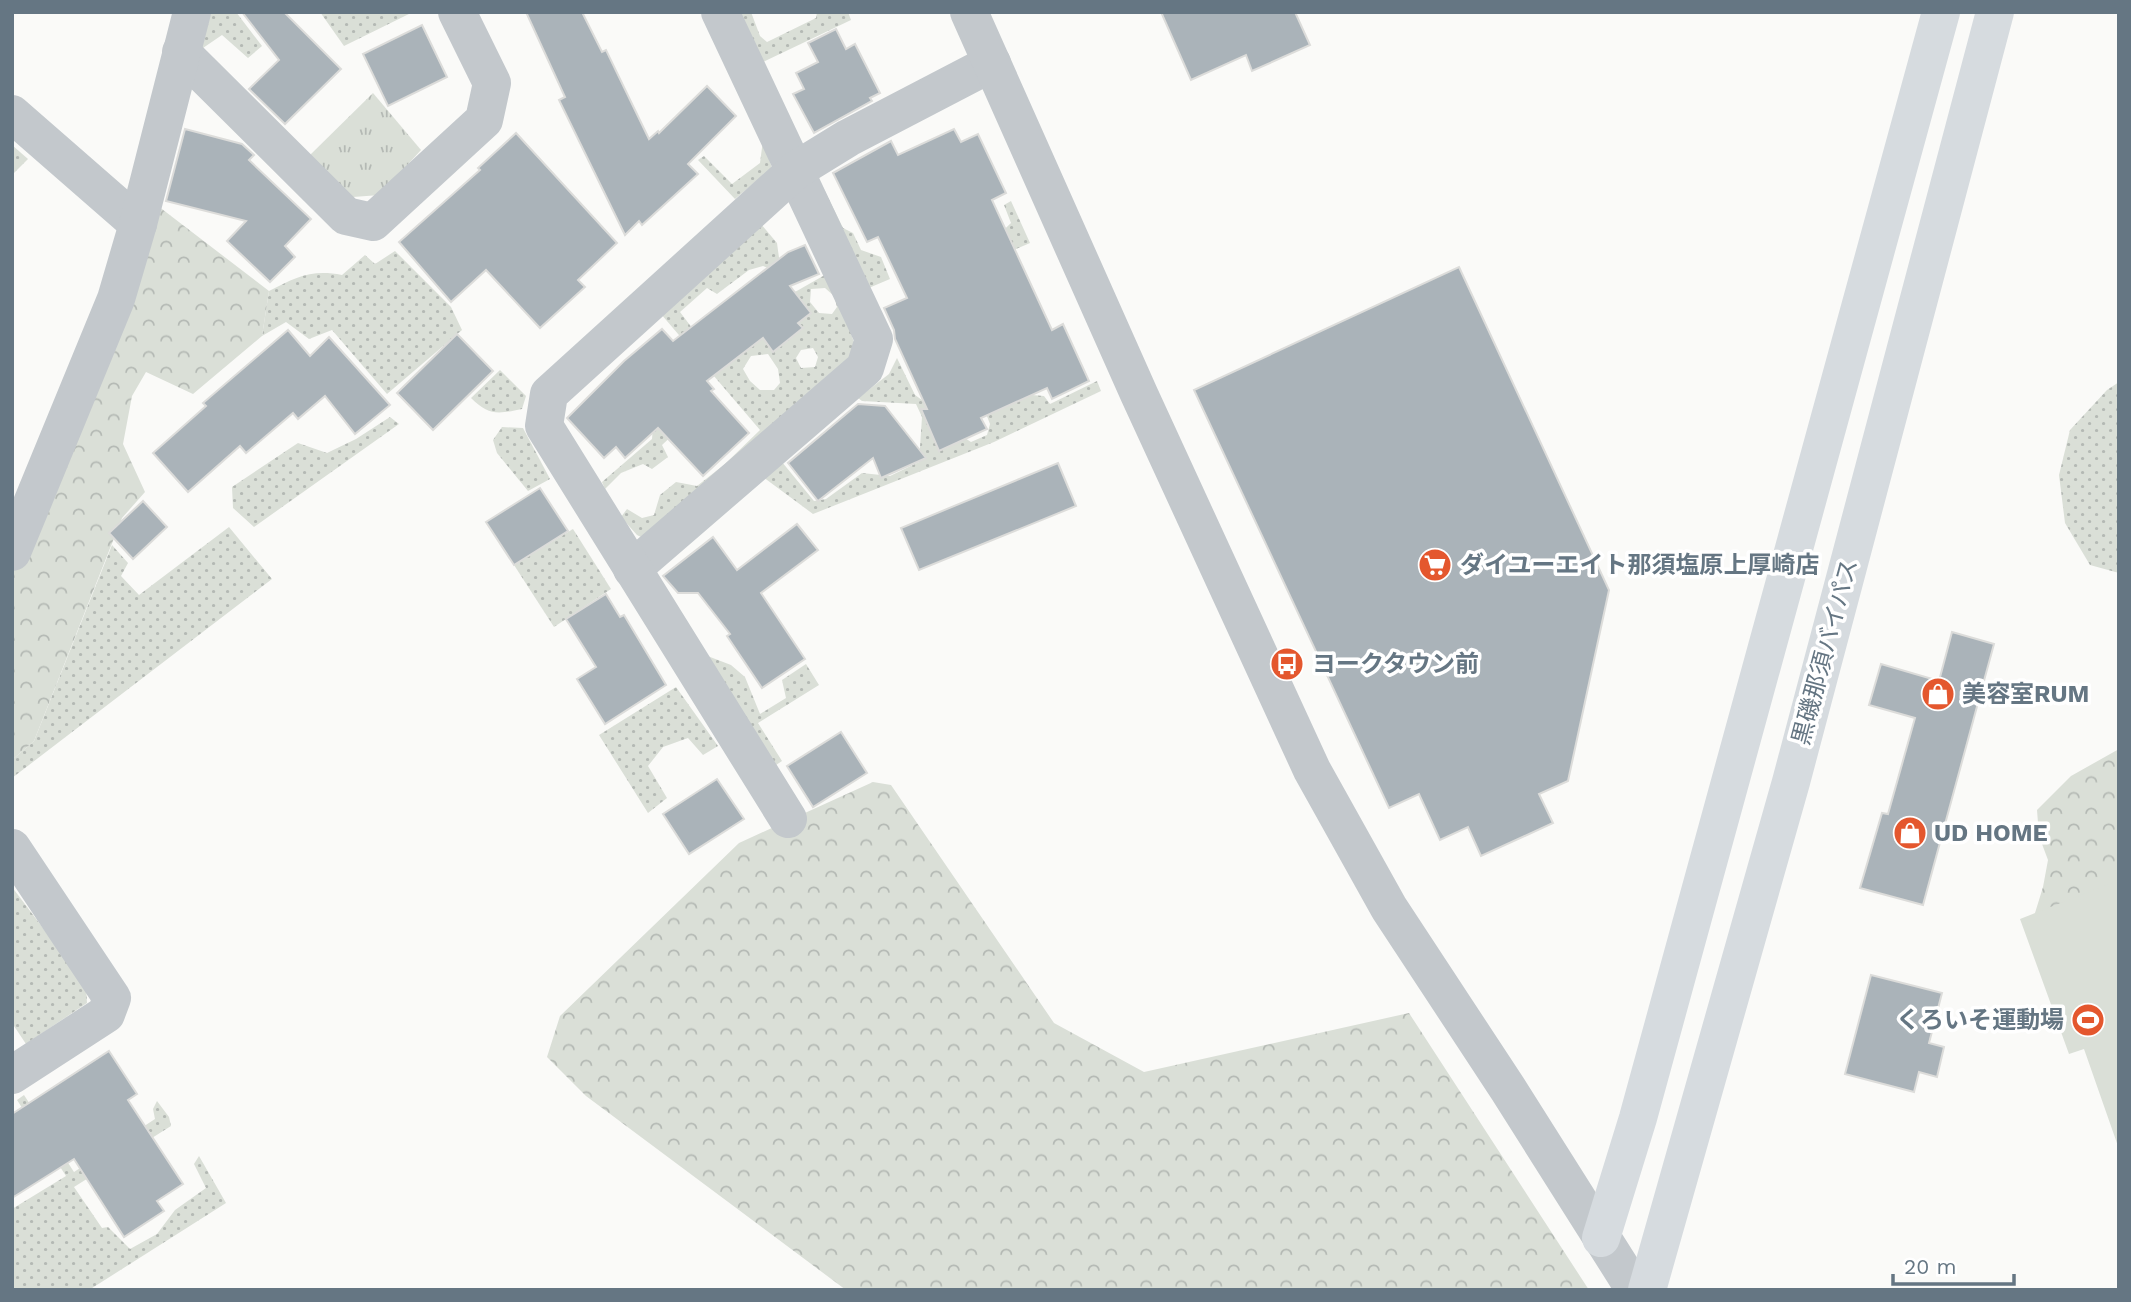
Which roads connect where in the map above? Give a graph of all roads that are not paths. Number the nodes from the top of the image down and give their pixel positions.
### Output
1 (192, 12) edge
2 (457, 12) edge
3 (720, 12) edge
4 (969, 12) edge
5 (1941, 12) edge
6 (1995, 12) edge
7 (181, 52) junction
8 (992, 63) junction
9 (12, 114) edge
10 (796, 170) junction
11 (138, 224) junction
12 (12, 552) edge
13 (632, 569) junction
14 (788, 819) dead end
15 (12, 848) edge
16 (12, 1075) edge
17 (1601, 1238) junction
18 (1635, 1290) edge
19 (1647, 1290) edge

1 - 7 street
2 - 7 street
3 - 10 street
4 - 8 street
5 - 17 main road
6 - 19 main road, 黒磯那須バイパス
7 - 11 street
8 - 10 street
8 - 17 street
9 - 11 street
10 - 13 street
10 - 13 street
11 - 12 street
13 - 14 street
15 - 16 street
17 - 18 street

